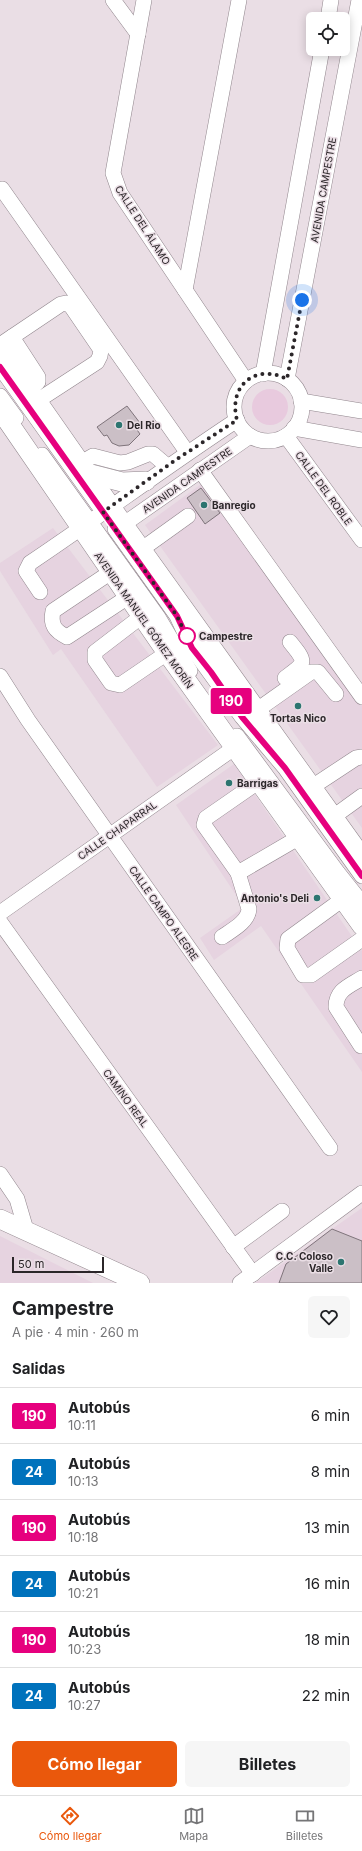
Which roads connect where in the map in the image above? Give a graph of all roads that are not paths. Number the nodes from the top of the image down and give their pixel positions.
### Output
1 (113, 0) edge
2 (144, 0) edge
3 (239, 0) edge
4 (331, 0) edge
5 (359, 0) edge
6 (329, 12) edge
7 (138, 34) junction
8 (321, 56) edge
9 (308, 127) junction
10 (334, 131) junction
11 (2, 189) dead end
12 (185, 290) junction
13 (277, 294) junction
14 (302, 300) junction
15 (4, 343) edge
16 (0, 367) edge
17 (263, 374) junction
18 (287, 379) junction
19 (246, 381) junction
20 (33, 395) junction
21 (0, 396) edge
22 (302, 401) junction
23 (0, 410) edge
24 (362, 411) edge
25 (237, 420) junction
26 (290, 432) junction
27 (250, 436) junction
28 (362, 440) edge
29 (187, 452) junction
30 (167, 466) junction
31 (84, 468) junction
32 (200, 470) junction
33 (146, 481) junction
34 (107, 509) junction
35 (188, 516) dead end
36 (124, 524) junction
37 (86, 525) junction
38 (362, 540) edge
39 (142, 549) junction
40 (111, 572) junction
41 (40, 592) dead end
42 (128, 597) junction
43 (142, 616) junction
44 (290, 642) dead end
45 (166, 654) junction
46 (0, 676) edge
47 (336, 694) dead end
48 (362, 697) edge
49 (254, 706) junction
50 (234, 748) junction
51 (362, 757) edge
52 (258, 782) junction
53 (312, 787) junction
54 (362, 796) edge
55 (333, 817) junction
56 (109, 836) junction
57 (298, 838) junction
58 (360, 850) edge
59 (238, 873) junction
60 (362, 876) edge
61 (343, 899) junction
62 (362, 903) edge
63 (0, 913) edge
64 (0, 922) edge
65 (362, 926) edge
66 (222, 937) dead end
67 (362, 939) edge
68 (362, 978) edge
69 (361, 1046) dead end
70 (330, 1148) dead end
71 (0, 1174) edge
72 (362, 1195) edge
73 (282, 1211) dead end
74 (0, 1219) edge
75 (27, 1233) junction
76 (233, 1247) junction
77 (252, 1274) junction
78 (140, 1283) edge
79 (240, 1283) edge

1 - 7 street
2 - 7 street, CALLE DEL ÁLAMO
3 - 12 street
4 - 6 street
5 - 10 street, AVENIDA CAMPESTRE
7 - 12 street, CALLE DEL ÁLAMO
8 - 9 street
9 - 10 street
9 - 13 street
10 - 14 street, AVENIDA CAMPESTRE
11 - 29 street
12 - 19 street, CALLE DEL ÁLAMO
13 - 14 street
13 - 17 street
14 - 18 street, AVENIDA CAMPESTRE
15 - 20 main road
15 - 20 street
16 - 34 street
17 - 18 street
17 - 19 street
18 - 22 street
19 - 25 street
20 - 31 main road
21 - 37 street
22 - 24 street
22 - 26 street
23 - 37 main road, AVENIDA MANUEL GÓMEZ MORÍN
25 - 27 street
25 - 29 street
26 - 27 street
26 - 28 street
26 - 38 street, CALLE DEL ROBLE
27 - 32 street, AVENIDA CAMPESTRE
29 - 30 street
30 - 31 street
30 - 33 street
31 - 33 main road
31 - 34 main road
32 - 36 street, AVENIDA CAMPESTRE
32 - 48 street
33 - 34 street
34 - 36 main road
34 - 37 street
34 - 60 street
35 - 39 street
36 - 39 main road
37 - 40 main road, AVENIDA MANUEL GÓMEZ MORÍN
37 - 41 street
37 - 62 street
39 - 49 main road
40 - 42 main road, AVENIDA MANUEL GÓMEZ MORÍN
40 - 42 street
42 - 43 main road, AVENIDA MANUEL GÓMEZ MORÍN
43 - 45 main road, AVENIDA MANUEL GÓMEZ MORÍN
43 - 45 street
44 - 49 street
45 - 50 main road, AVENIDA MANUEL GÓMEZ MORÍN
46 - 56 street, CALLE CAMPO ALEGRE
47 - 49 street
49 - 53 main road
50 - 52 main road, AVENIDA MANUEL GÓMEZ MORÍN
50 - 56 street, CALLE CHAPARRAL
51 - 53 street
52 - 57 main road, AVENIDA MANUEL GÓMEZ MORÍN
52 - 59 street
53 - 55 main road
54 - 55 street
55 - 58 main road
56 - 63 street, CALLE CHAPARRAL
56 - 70 street, CALLE CAMPO ALEGRE
57 - 59 street
57 - 61 main road, AVENIDA MANUEL GÓMEZ MORÍN
59 - 66 street
61 - 65 main road, AVENIDA MANUEL GÓMEZ MORÍN
61 - 67 street
64 - 76 street, CAMINO REAL
68 - 69 street
71 - 75 street
72 - 77 street
73 - 76 street
74 - 75 main road
75 - 78 main road
76 - 77 street, CAMINO REAL
77 - 79 street

